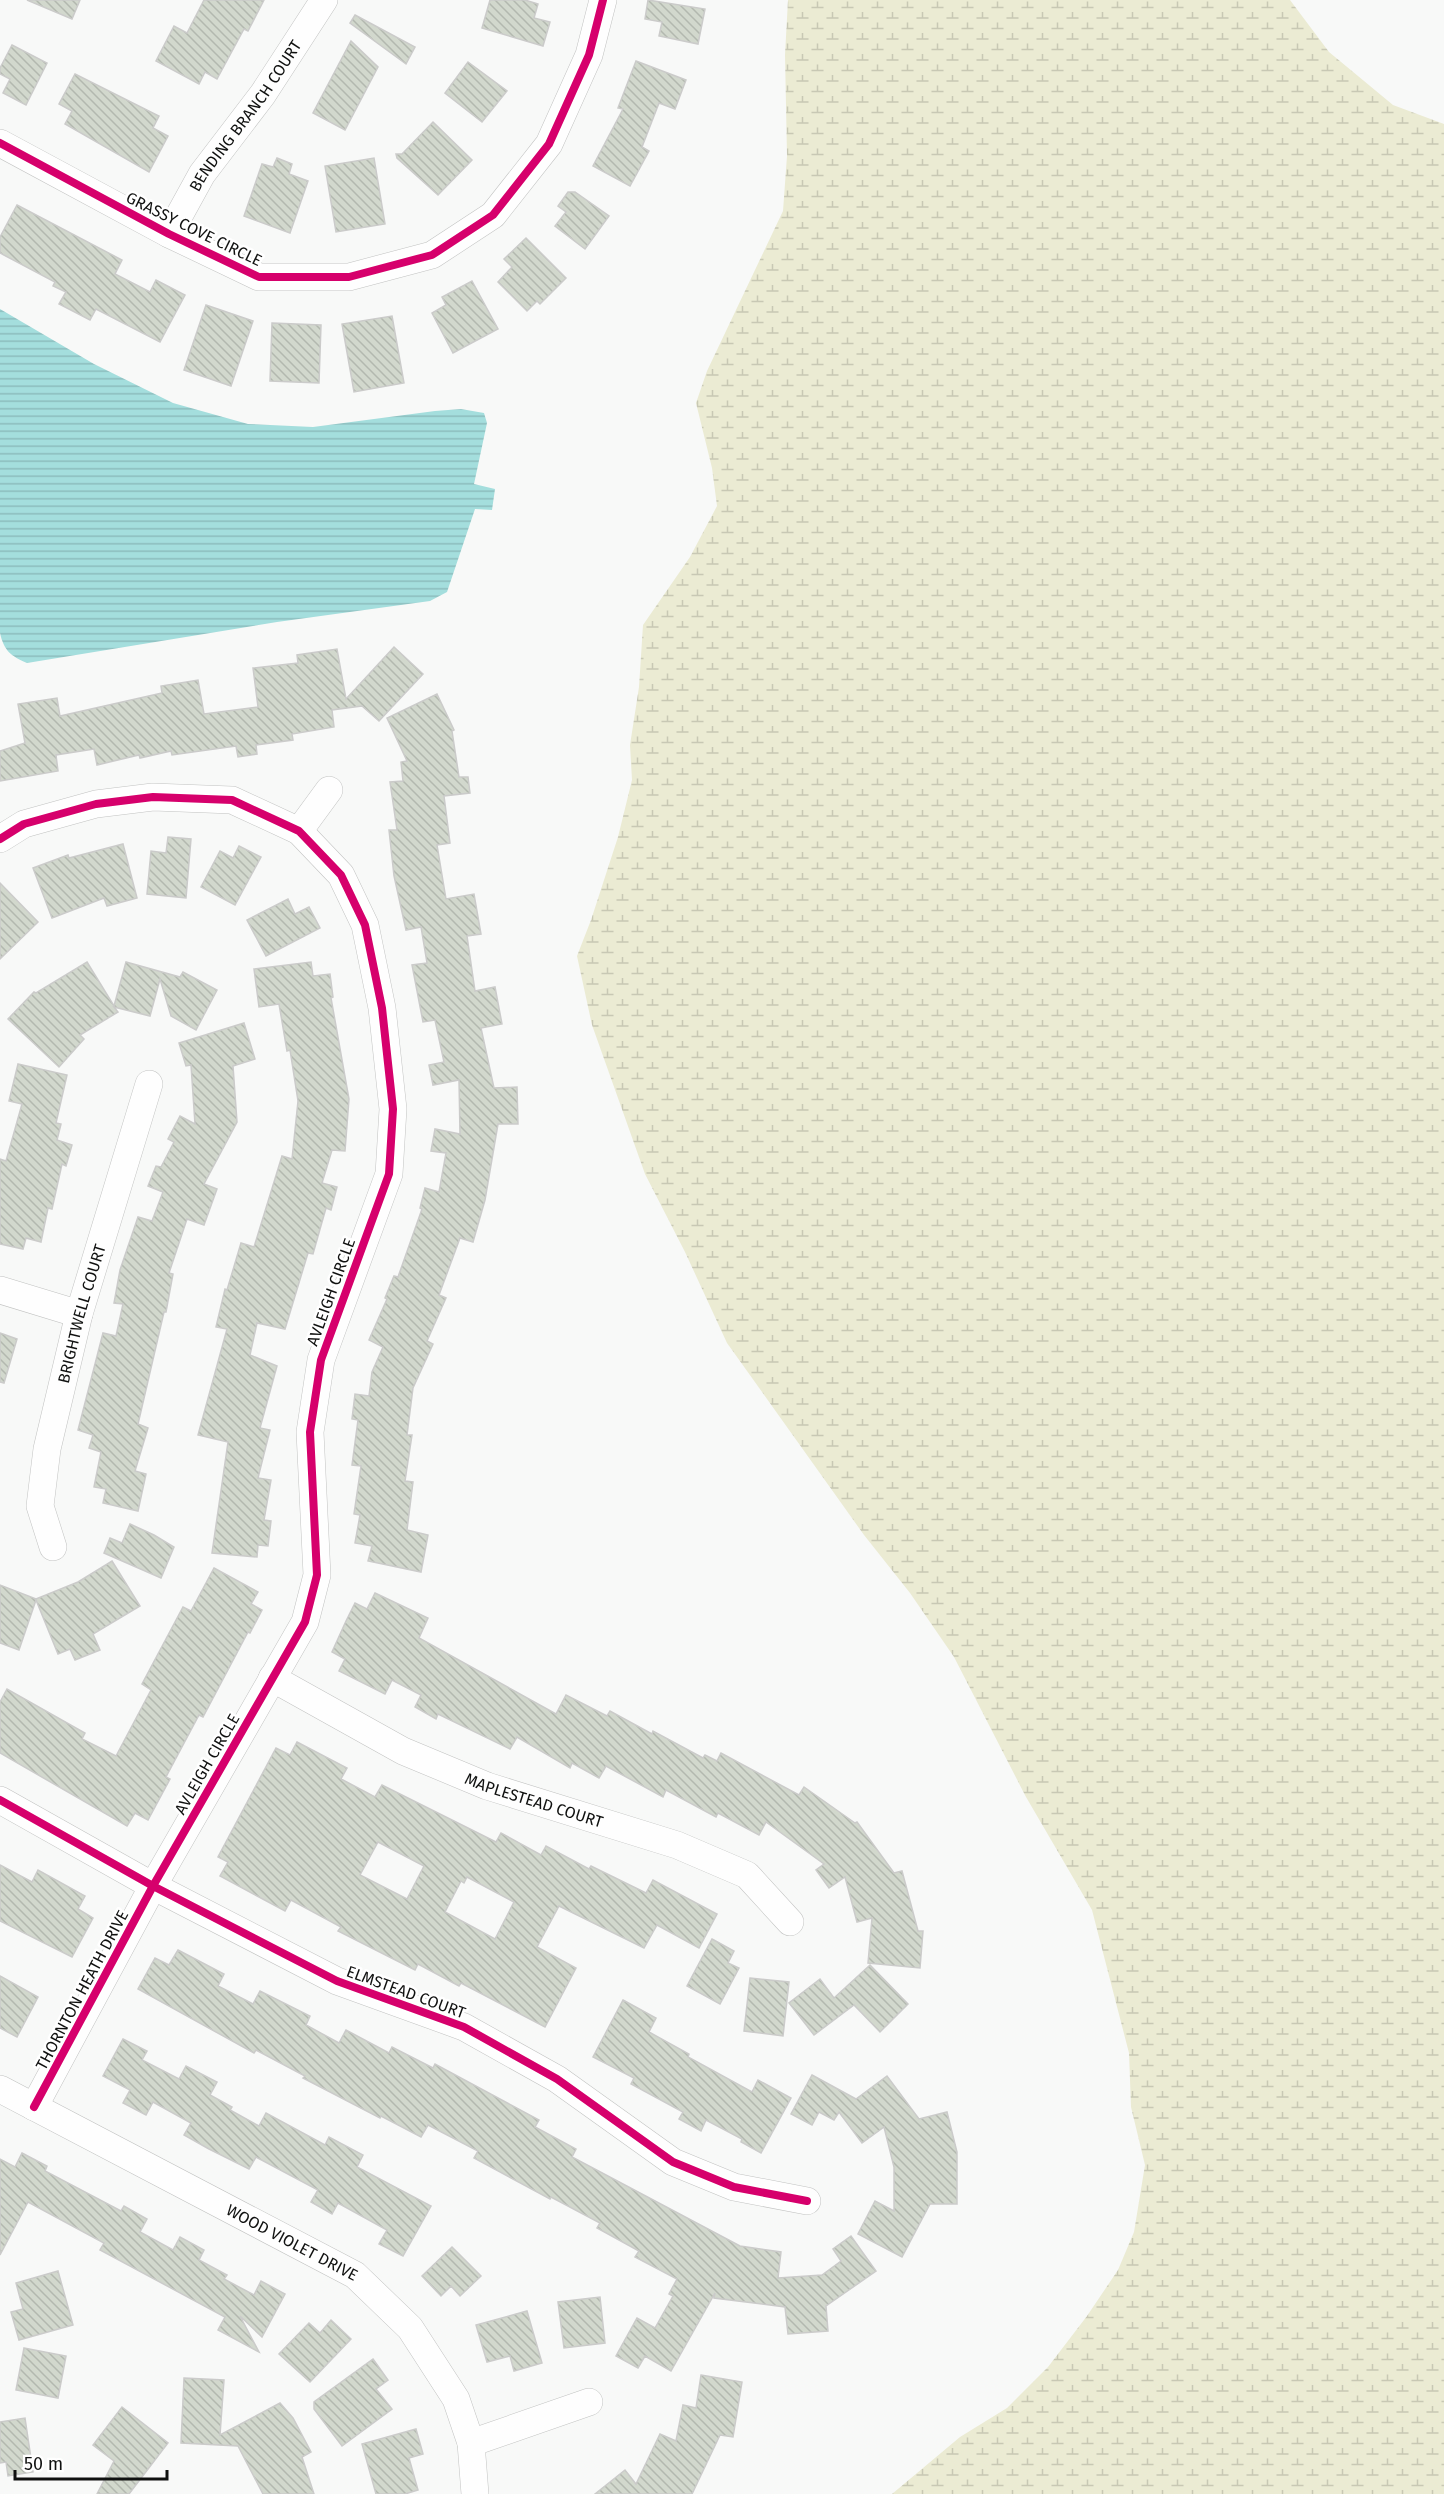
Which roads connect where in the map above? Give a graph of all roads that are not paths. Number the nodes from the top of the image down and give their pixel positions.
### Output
1 (324, 0) edge
2 (603, 0) edge
3 (0, 144) edge
4 (169, 234) junction
5 (329, 790) dead end
6 (299, 831) junction
7 (0, 839) edge
8 (149, 1084) dead end
9 (0, 1290) edge
10 (79, 1314) junction
11 (53, 1547) dead end
12 (272, 1678) junction
13 (0, 1800) edge
14 (153, 1886) junction
15 (790, 1922) dead end
16 (0, 2089) edge
17 (34, 2107) junction
18 (807, 2201) dead end
19 (589, 2402) dead end
20 (471, 2443) junction
21 (476, 2494) edge

1 - 4 street, BENDING BRANCH COURT
2 - 4 street, GRASSY COVE CIRCLE
3 - 4 street, GRASSY COVE CIRCLE
5 - 6 street
6 - 7 street, AVLEIGH CIRCLE
6 - 12 street, AVLEIGH CIRCLE
8 - 10 street, BRIGHTWELL COURT
9 - 10 street
10 - 11 street, BRIGHTWELL COURT
12 - 14 street, AVLEIGH CIRCLE
12 - 15 street, MAPLESTEAD COURT
13 - 14 street
14 - 17 street, THORNTON HEATH DRIVE
14 - 18 street, ELMSTEAD COURT
16 - 17 street, WOOD VIOLET DRIVE
17 - 20 street, WOOD VIOLET DRIVE
19 - 20 street
20 - 21 street, WOOD VIOLET DRIVE

